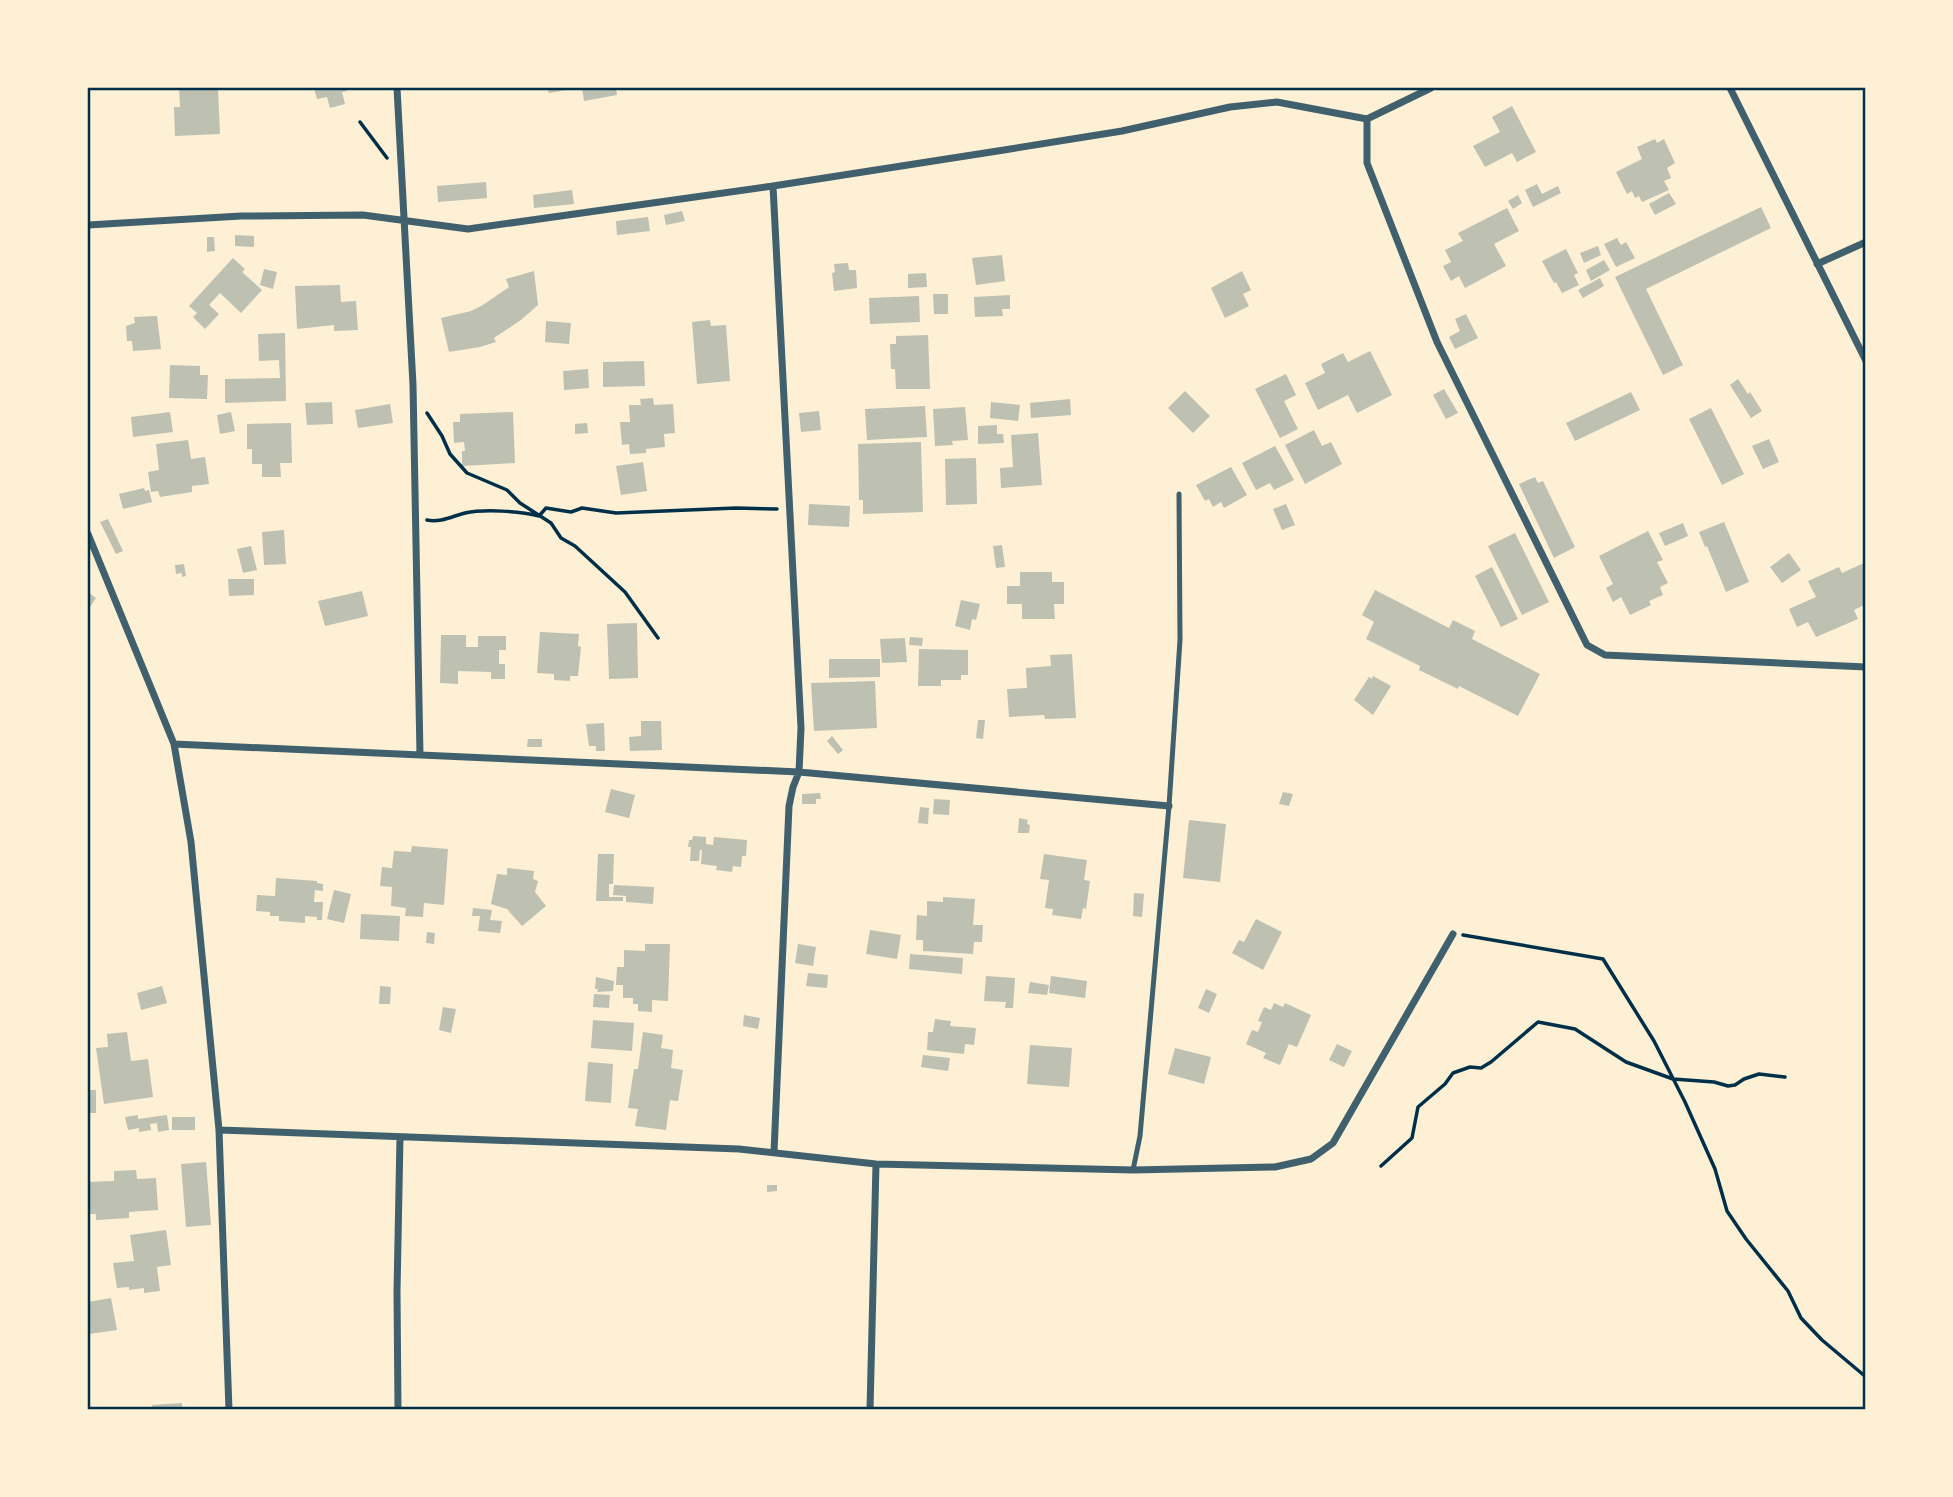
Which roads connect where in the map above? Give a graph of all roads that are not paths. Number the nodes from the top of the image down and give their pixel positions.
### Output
1 (397, 88) edge
2 (1431, 88) edge
3 (1730, 88) edge
4 (1367, 119) junction
5 (773, 186) junction
6 (404, 221) junction
7 (88, 225) edge
8 (1866, 242) edge
9 (1817, 264) junction
10 (1866, 361) edge
11 (1179, 494) dead end
12 (88, 534) edge
13 (1866, 667) edge
14 (174, 744) junction
15 (420, 755) junction
16 (799, 772) junction
17 (1169, 806) junction
18 (1453, 934) road end
19 (219, 1130) junction
20 (400, 1137) junction
21 (774, 1152) junction
22 (876, 1164) junction
23 (1133, 1170) junction
24 (229, 1409) edge
25 (398, 1409) edge
26 (870, 1409) edge

1 - 6 street
2 - 4 street
3 - 9 street
4 - 5 street
4 - 13 street
5 - 6 street
5 - 16 street
6 - 7 street
6 - 15 street
8 - 9 street
9 - 10 street
11 - 17 lane
12 - 14 street
14 - 15 street
14 - 19 street
15 - 16 street
16 - 17 street
16 - 21 street
17 - 23 lane
18 - 23 street
19 - 20 street
19 - 24 street
20 - 21 street
20 - 25 street
21 - 22 street
22 - 23 street
22 - 26 street

